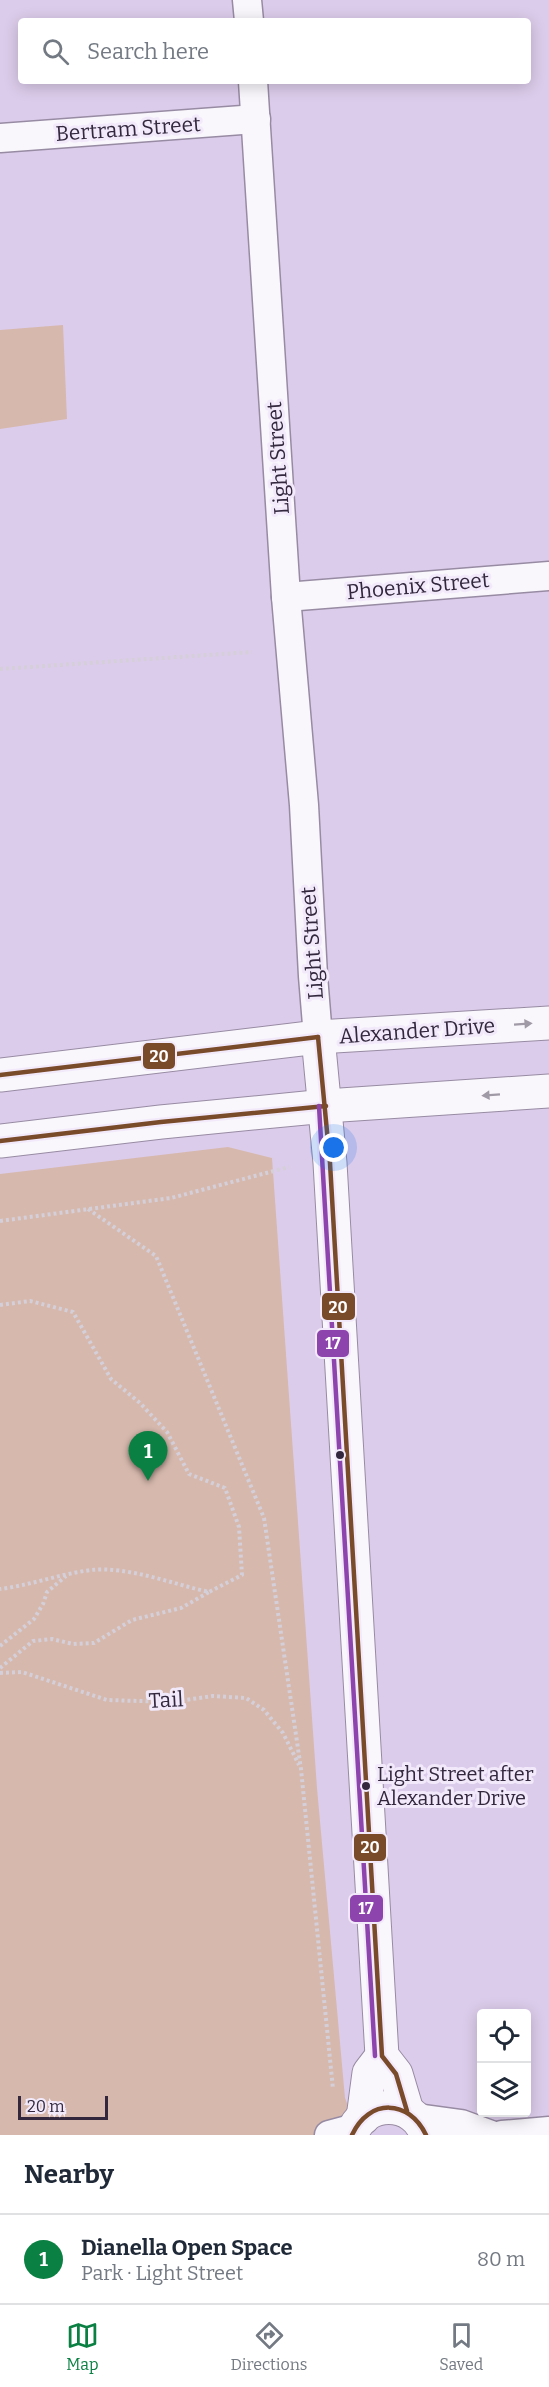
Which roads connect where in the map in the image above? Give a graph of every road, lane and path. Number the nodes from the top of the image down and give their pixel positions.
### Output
1 (248, 0) edge
2 (249, 18) edge
3 (253, 84) edge
4 (256, 119) junction
5 (0, 138) edge
6 (549, 576) edge
7 (286, 597) junction
8 (252, 652) dead end
9 (0, 669) edge
10 (549, 1023) edge
11 (318, 1037) junction
12 (0, 1075) edge
13 (549, 1091) edge
14 (326, 1106) junction
15 (0, 1141) edge
16 (289, 1167) dead end
17 (87, 1209) junction
18 (0, 1221) edge
19 (0, 1305) edge
20 (67, 1575) junction
21 (0, 1589) edge
22 (209, 1592) junction
23 (0, 1646) edge
24 (0, 1668) edge
25 (0, 1674) edge
26 (301, 1769) junction
27 (382, 2056) junction
28 (416, 2121) edge
29 (347, 2130) edge
30 (549, 2131) edge
31 (491, 2135) edge
32 (502, 2135) edge

1 - 2 street
3 - 4 street, Light Street
4 - 5 street, Bertram Street
4 - 7 street, Light Street
6 - 7 street, Phoenix Street
7 - 11 street, Light Street
8 - 9 path
11 -> 10 street, Alexander Drive
11 - 12 street, Alexander Drive
11 - 14 street, Light Street
13 -> 14 street
14 - 15 street
14 - 27 street, Light Street
16 - 17 path
17 - 18 path
17 - 26 path
19 - 22 path
20 - 21 path
20 - 22 path
20 - 23 path
22 - 24 path
25 - 26 path, Tail
26 - 29 path
27 - 28 street, Light Street
27 - 29 street
28 - 29 street
28 - 31 street
30 - 32 street

